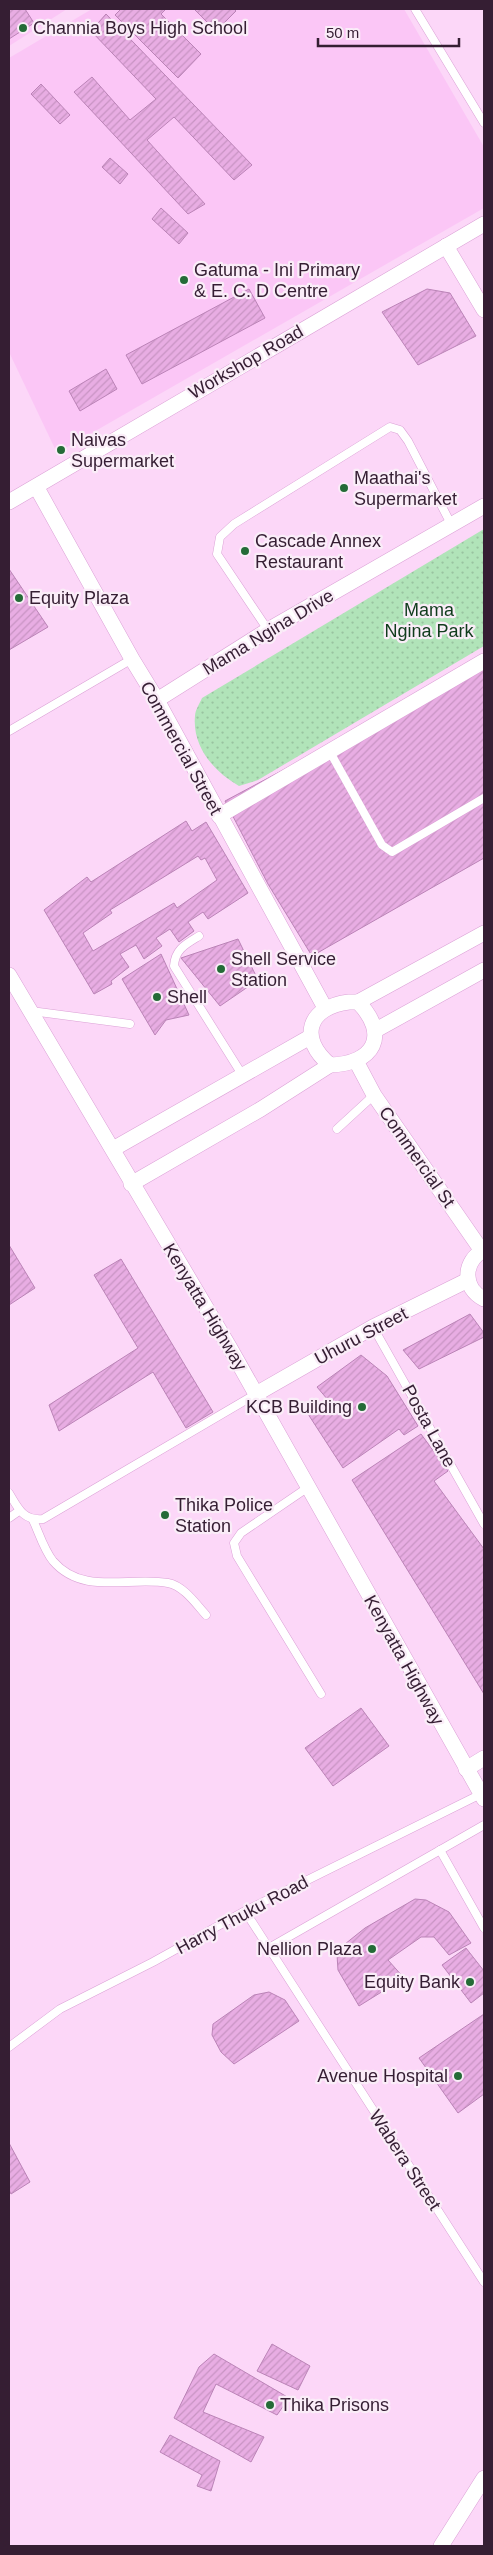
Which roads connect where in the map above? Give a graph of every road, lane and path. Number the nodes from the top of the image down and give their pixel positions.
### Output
1 (415, 9) edge
2 (484, 123) edge
3 (484, 224) edge
4 (446, 246) junction
5 (484, 310) edge
6 (37, 488) junction
7 (9, 502) edge
8 (484, 506) edge
9 (451, 524) junction
10 (268, 630) junction
11 (132, 659) junction
12 (484, 661) edge
13 (157, 700) junction
14 (9, 731) edge
15 (330, 752) junction
16 (484, 798) edge
17 (219, 816) junction
18 (484, 933) edge
19 (200, 936) dead end
20 (484, 970) edge
21 (9, 975) edge
22 (358, 1002) junction
23 (325, 1008) junction
24 (29, 1010) junction
25 (130, 1024) dead end
26 (376, 1030) junction
27 (310, 1037) junction
28 (356, 1061) junction
29 (330, 1065) junction
30 (243, 1076) junction
31 (374, 1095) junction
32 (337, 1129) dead end
33 (113, 1149) junction
34 (131, 1184) junction
35 (483, 1251) edge
36 (468, 1280) junction
37 (484, 1299) edge
38 (373, 1327) junction
39 (256, 1394) junction
40 (307, 1488) junction
41 (9, 1493) edge
42 (19, 1512) junction
43 (9, 1518) edge
44 (33, 1520) junction
45 (484, 1524) edge
46 (206, 1615) dead end
47 (321, 1694) dead end
48 (484, 1758) edge
49 (466, 1769) junction
50 (483, 1797) edge
51 (484, 1824) edge
52 (440, 1850) junction
53 (245, 1911) junction
54 (484, 1928) edge
55 (269, 1948) junction
56 (9, 2047) edge
57 (484, 2282) edge
58 (484, 2478) edge
59 (441, 2546) edge

1 - 2 lane
3 - 4 street, Workshop Road
4 - 5 street
4 - 6 street, Workshop Road
6 - 7 street, Workshop Road
6 - 11 street, Commercial Street
8 - 9 street, Mama Ngina Drive
9 - 10 street, Mama Ngina Drive
9 - 10 lane
10 - 13 street, Mama Ngina Drive
11 - 13 street, Commercial Street
11 - 14 lane
12 - 15 street
13 - 17 street, Commercial Street
15 - 16 lane
15 - 17 street
17 - 23 street, Commercial Street
18 - 22 street
19 - 30 lane
20 - 26 street
21 - 24 street, Kenyatta Highway
22 - 23 street
22 - 26 street
23 - 27 street
24 - 25 lane
24 - 33 street, Kenyatta Highway
26 - 28 street
27 - 29 street
27 - 30 street
28 - 29 street
28 - 31 street, Commercial St
29 - 34 street
30 - 33 street
31 - 32 lane
31 - 35 street, Commercial St
33 - 34 street, Kenyatta Highway
34 - 39 street, Kenyatta Highway
35 - 36 street
36 - 37 street
36 - 38 street, Uhuru Street
38 - 39 street, Uhuru Street
38 - 45 lane, Posta Lane
39 - 40 street, Kenyatta Highway
39 - 44 lane
40 - 47 lane
40 - 49 street, Kenyatta Highway
41 - 42 lane
42 - 43 lane
42 - 44 lane
44 - 46 lane
48 - 49 street
49 - 50 street, Kenyatta Highway
50 - 53 lane, Harry Thuku Road
51 - 52 lane
52 - 54 lane
52 - 55 lane
53 - 55 lane, Wabera Street
53 - 56 lane, Harry Thuku Road
55 - 57 lane, Wabera Street
58 - 59 street

